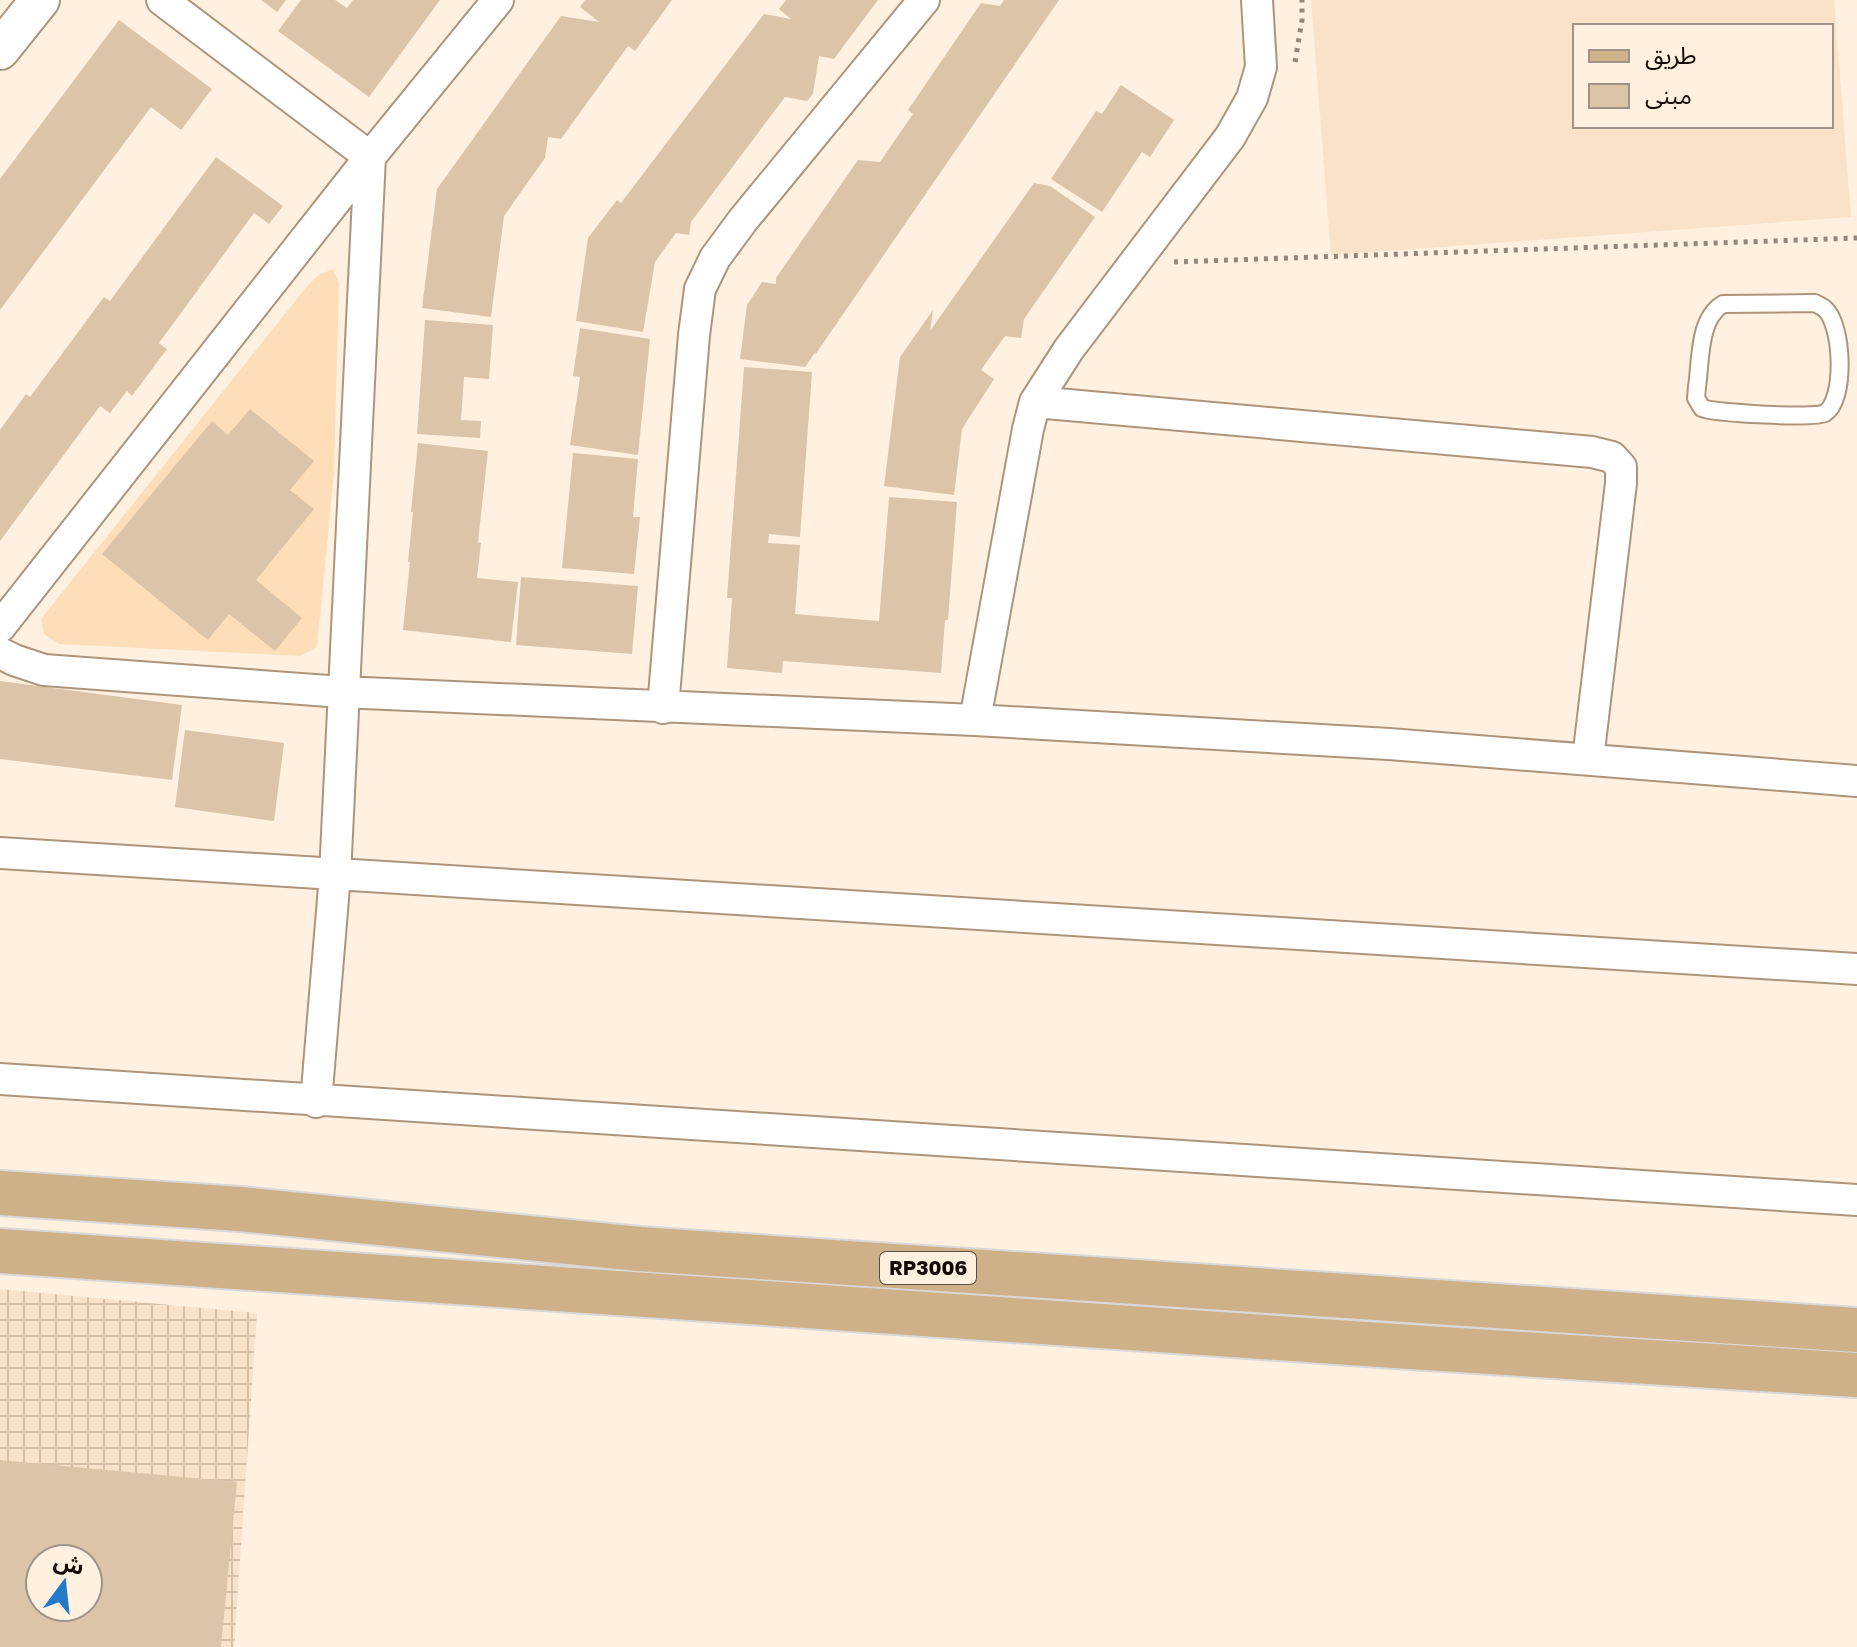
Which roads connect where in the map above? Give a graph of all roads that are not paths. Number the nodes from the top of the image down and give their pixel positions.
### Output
1 (40, 0) edge
2 (162, 0) edge
3 (498, 0) edge
4 (924, 0) edge
5 (1257, 0) edge
6 (0, 50) edge
7 (370, 157) junction
8 (1849, 362) edge
9 (1035, 402) junction
10 (0, 627) edge
11 (0, 653) edge
12 (342, 692) junction
13 (663, 708) junction
14 (975, 720) junction
15 (1588, 759) junction
16 (1857, 781) edge
17 (0, 853) edge
18 (335, 875) junction
19 (1857, 969) edge
20 (0, 1079) edge
21 (316, 1102) junction
22 (0, 1193) edge
23 (1857, 1200) edge
24 (0, 1251) edge
25 (1857, 1330) edge
26 (1857, 1375) edge

1 - 6 street
2 - 7 street
3 - 7 street
4 - 13 street
5 - 9 street
7 - 10 street
7 - 12 street
8 - 8 lane
9 - 14 street
9 - 15 street
11 - 12 street
12 - 13 street
12 - 18 street
13 - 14 street
14 - 15 street
15 - 16 street
17 - 18 street
18 - 19 street
18 - 21 street
20 - 21 street
21 - 23 street
22 - 25 main road, RP3006
24 - 26 main road, RP3006

